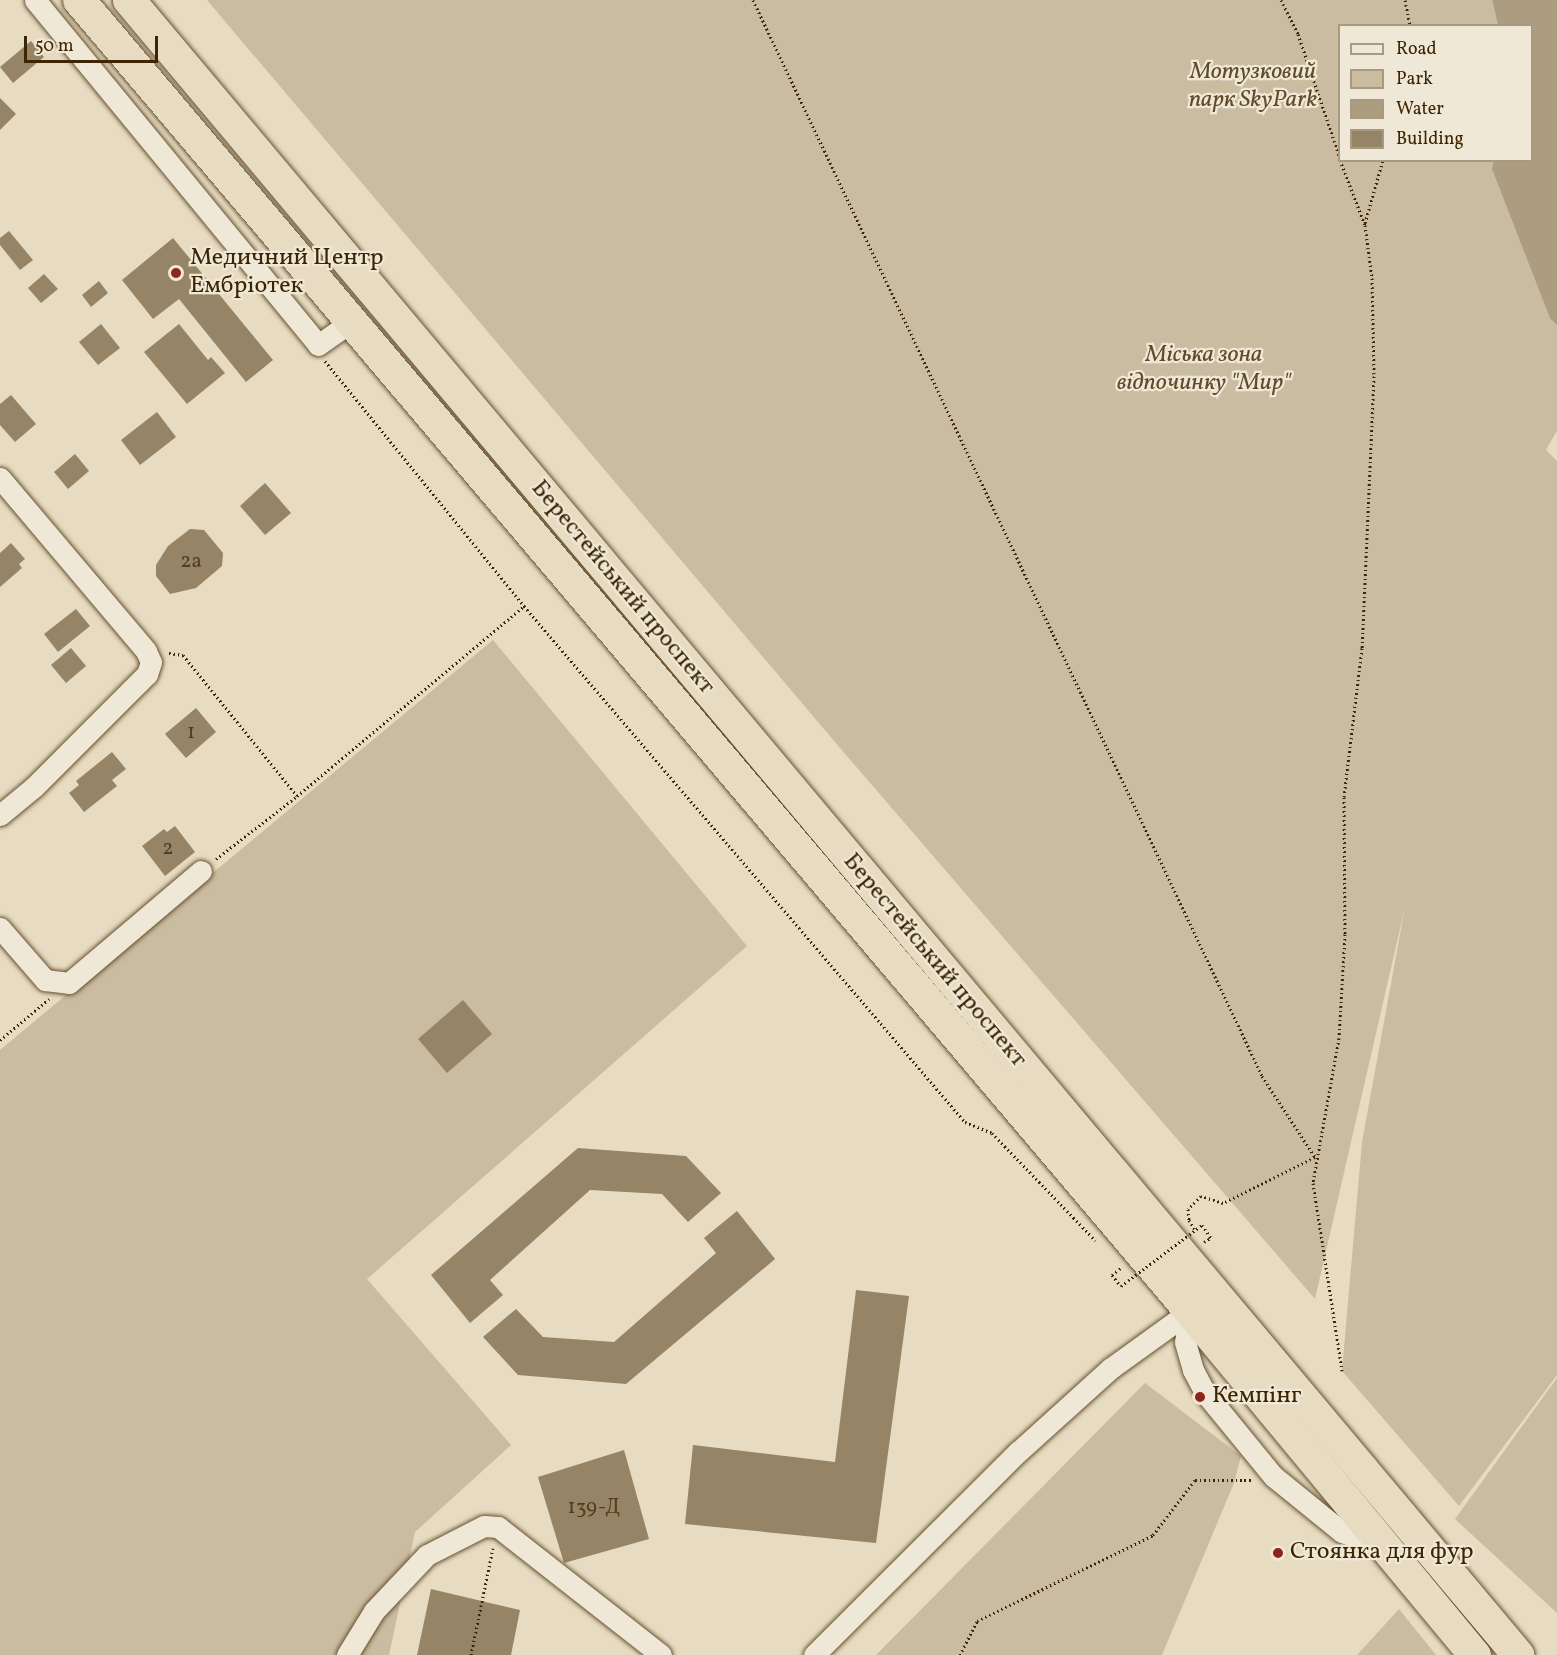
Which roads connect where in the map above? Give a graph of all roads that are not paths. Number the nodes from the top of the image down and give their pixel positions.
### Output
1 (35, 0) edge
2 (79, 0) edge
3 (129, 0) edge
4 (349, 323) junction
5 (0, 478) edge
6 (0, 815) edge
7 (201, 871) road end
8 (0, 928) edge
9 (1190, 1311) junction
10 (1386, 1548) junction
11 (636, 1647) edge
12 (347, 1655) edge
13 (661, 1655) edge
14 (814, 1655) edge
15 (1475, 1655) edge
16 (1518, 1655) edge

1 - 4 street
2 - 4 highway, Берестейський проспект
3 - 16 highway, Берестейський проспект
4 - 9 highway, Берестейський проспект
5 - 6 street
7 - 8 street
9 - 10 highway, Берестейський проспект
9 - 10 street
9 - 14 street
10 - 15 highway, Берестейський проспект
11 - 12 street
11 - 13 street

